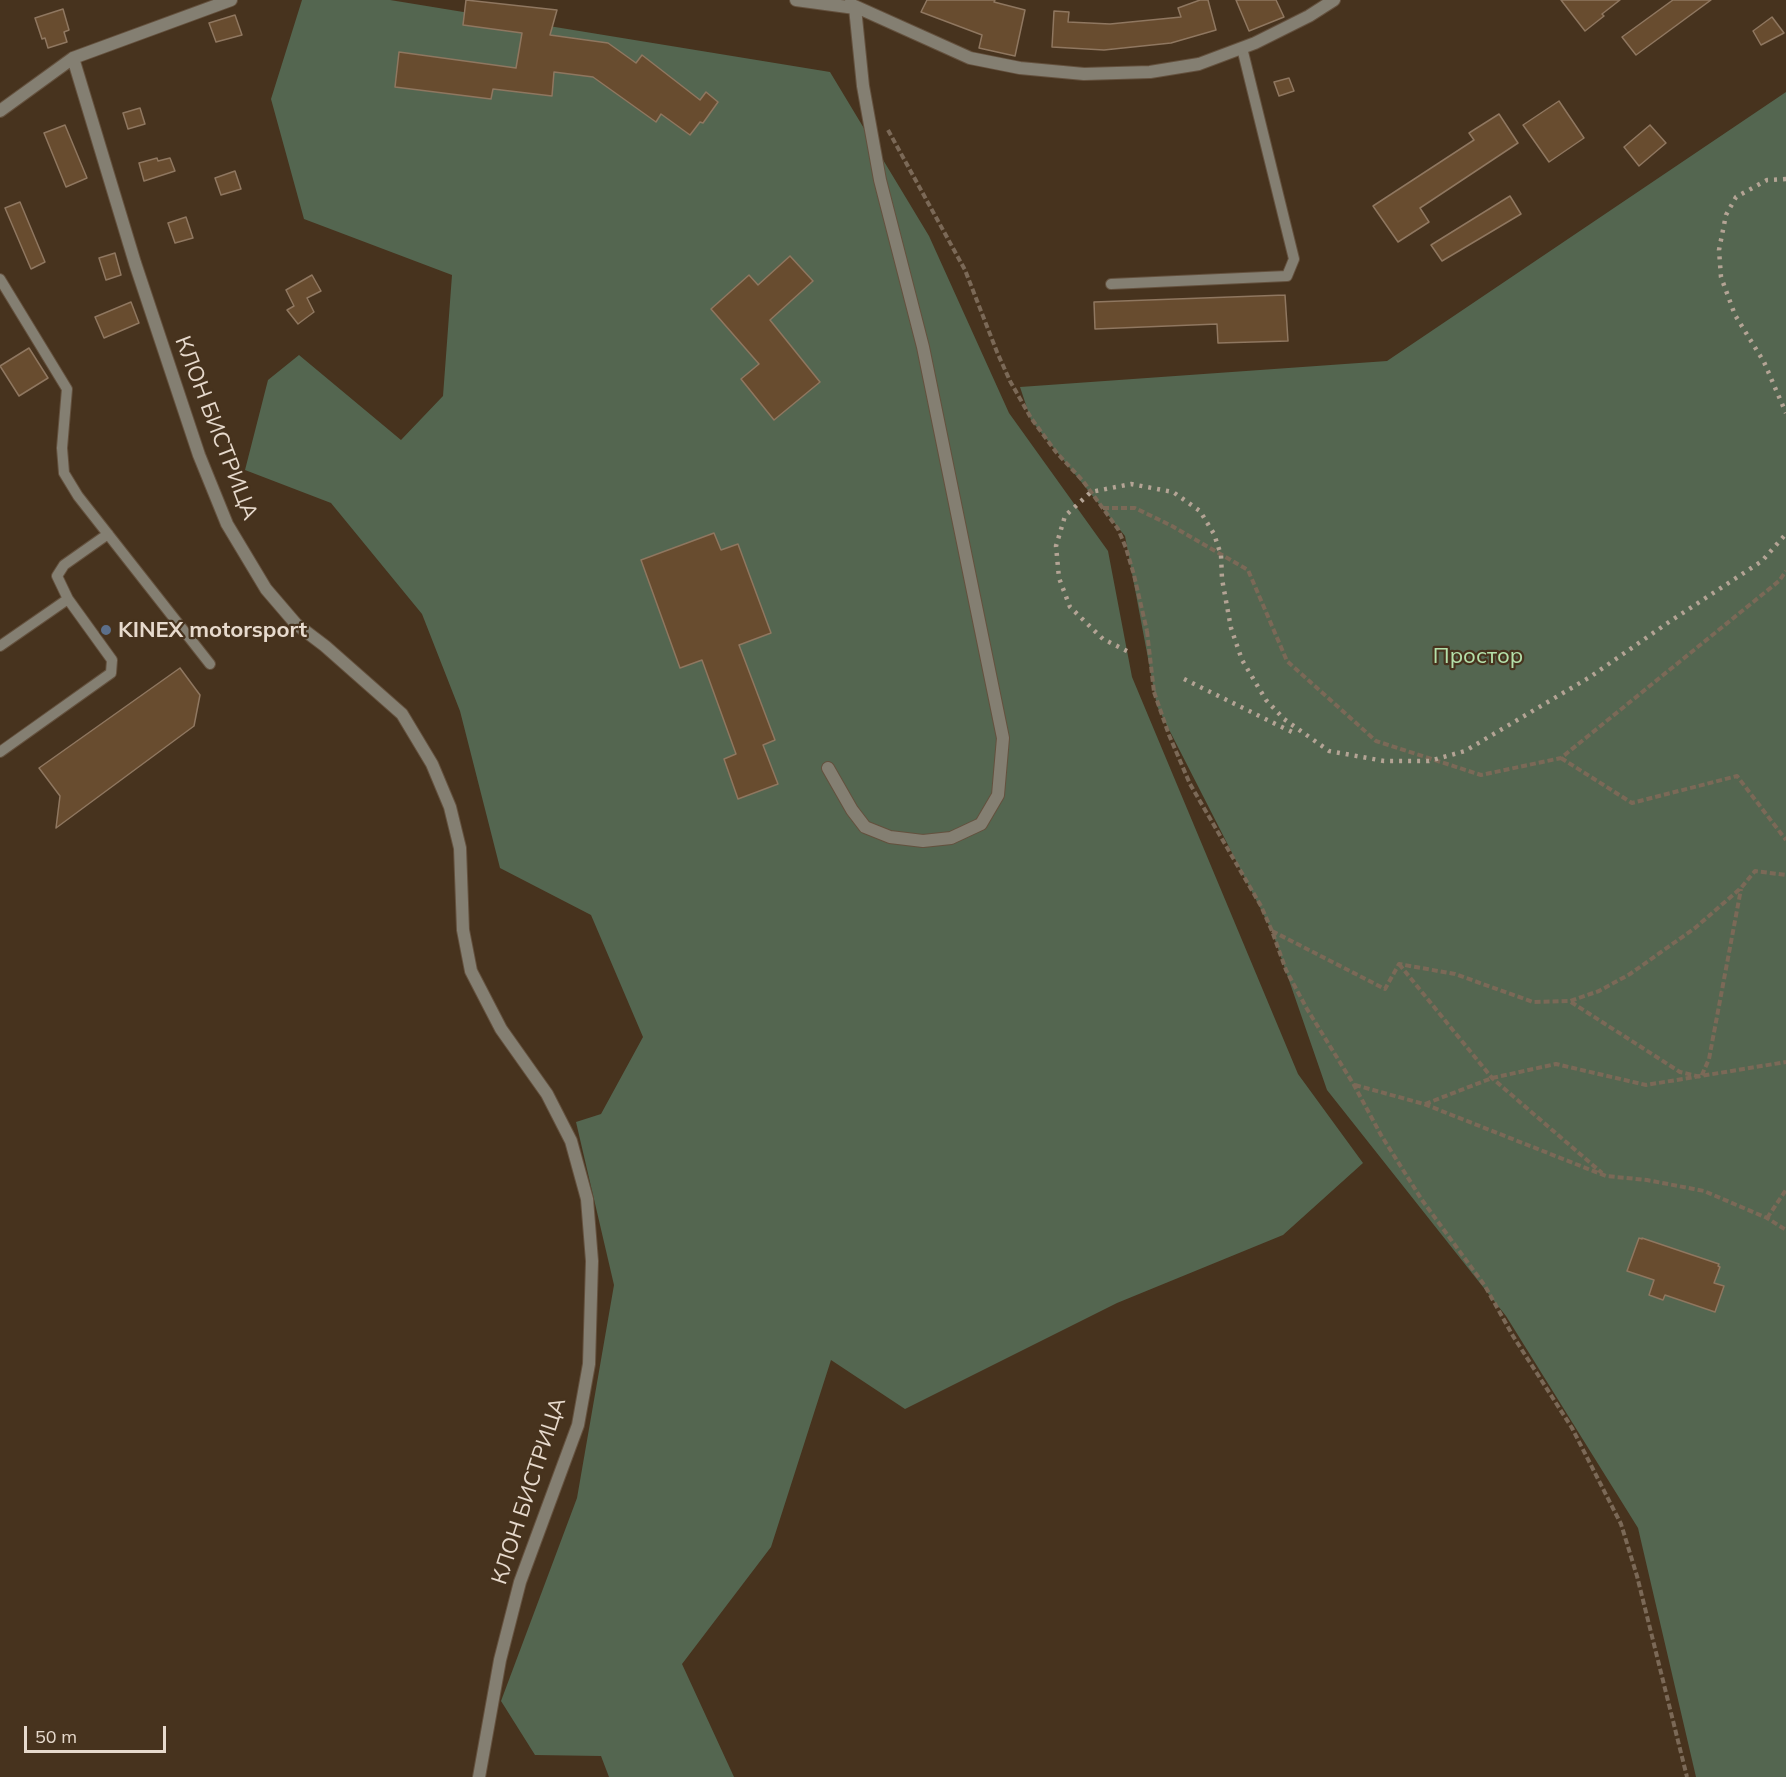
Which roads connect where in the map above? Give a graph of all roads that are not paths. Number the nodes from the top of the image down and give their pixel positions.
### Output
1 (231, 0) edge
2 (796, 0) edge
3 (844, 0) edge
4 (1334, 0) edge
5 (855, 8) junction
6 (1242, 48) junction
7 (73, 58) junction
8 (0, 111) edge
9 (0, 279) edge
10 (1111, 284) dead end
11 (108, 534) junction
12 (68, 598) junction
13 (0, 646) edge
14 (210, 664) dead end
15 (0, 752) edge
16 (828, 768) dead end
17 (479, 1777) edge

1 - 7 street
2 - 5 street
3 - 5 street
4 - 6 street
5 - 6 street
5 - 16 street
6 - 10 lane
7 - 8 street
7 - 17 street, КЛОН БИСТРИЦА
9 - 11 lane
11 - 12 lane
11 - 14 lane
12 - 13 lane
12 - 15 lane

